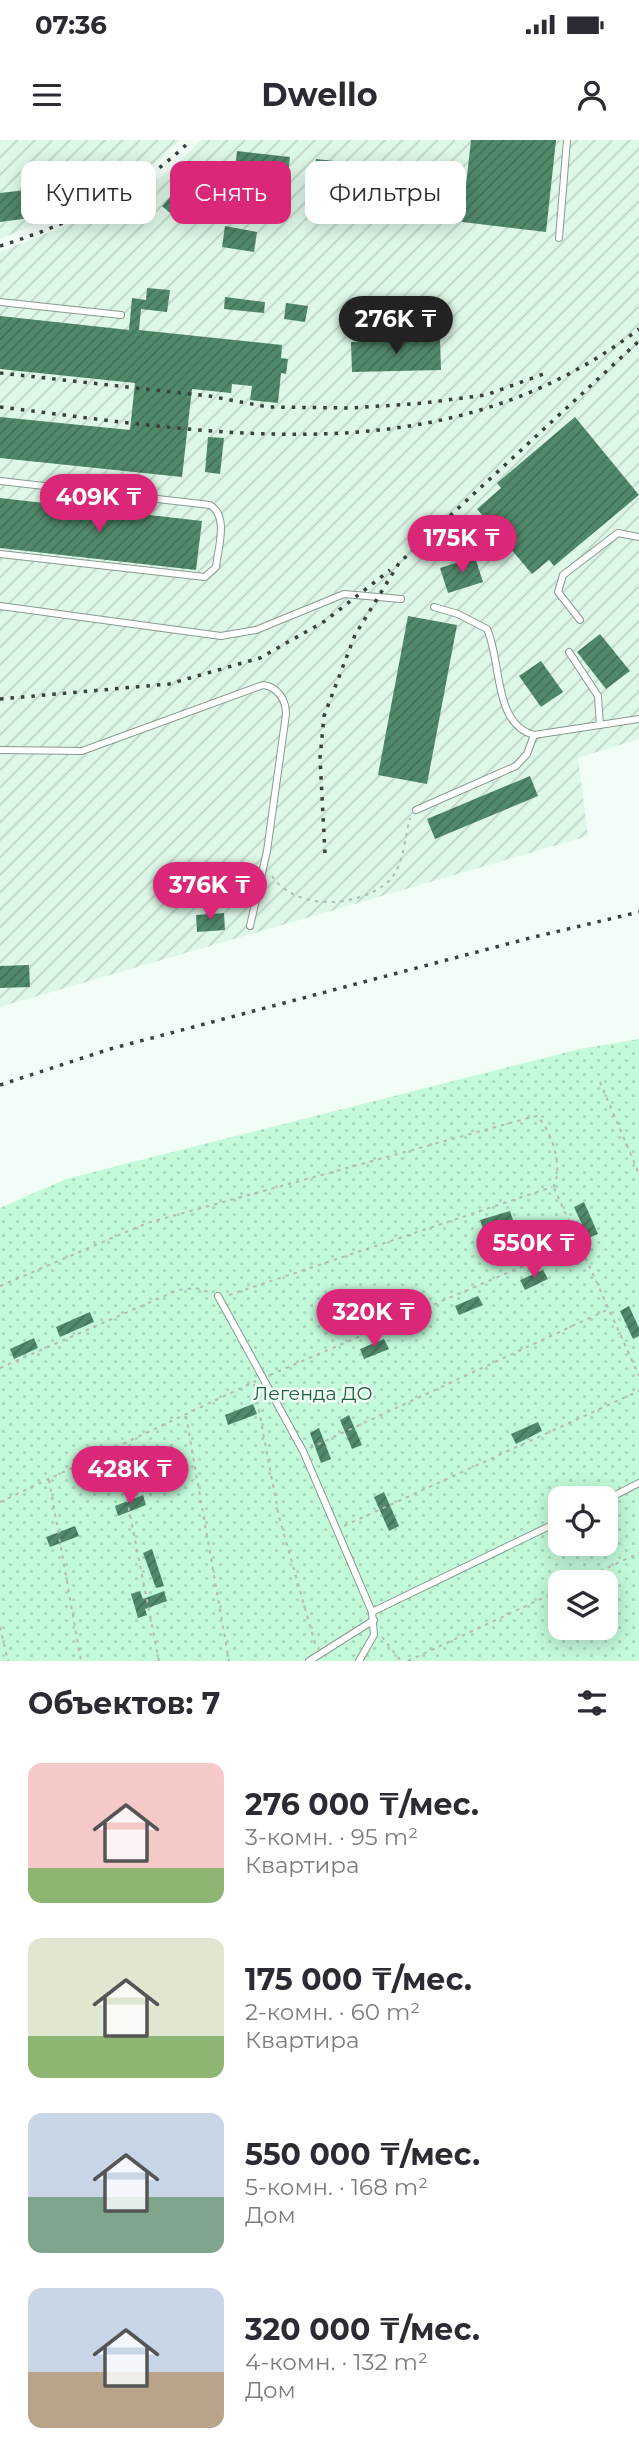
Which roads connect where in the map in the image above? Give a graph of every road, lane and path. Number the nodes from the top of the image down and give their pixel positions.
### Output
1 (567, 140) edge
2 (559, 238) dead end
3 (0, 302) edge
4 (121, 315) dead end
5 (0, 481) edge
6 (639, 537) edge
7 (0, 554) edge
8 (401, 599) dead end
9 (0, 606) edge
10 (433, 607) dead end
11 (580, 620) dead end
12 (569, 652) dead end
13 (639, 719) edge
14 (600, 725) junction
15 (534, 736) junction
16 (0, 750) edge
17 (416, 810) joint
18 (270, 871) dead end
19 (250, 926) dead end
20 (600, 1082) dead end
21 (639, 1174) edge
22 (553, 1187) junction
23 (579, 1241) junction
24 (0, 1286) edge
25 (218, 1296) junction
26 (609, 1309) junction
27 (0, 1368) edge
28 (639, 1376) edge
29 (263, 1378) junction
30 (253, 1382) junction
31 (639, 1391) edge
32 (186, 1415) junction
33 (117, 1448) junction
34 (303, 1451) junction
35 (49, 1479) junction
36 (639, 1483) edge
37 (618, 1494) edge
38 (0, 1502) edge
39 (548, 1527) edge
40 (337, 1530) junction
41 (639, 1553) edge
42 (602, 1570) edge
43 (548, 1596) edge
44 (372, 1612) junction
45 (374, 1620) junction
46 (0, 1627) edge
47 (374, 1635) junction
48 (318, 1655) junction
49 (8, 1661) edge
50 (81, 1661) edge
51 (159, 1661) edge
52 (229, 1661) edge
53 (309, 1661) edge
54 (359, 1661) edge
55 (401, 1661) edge
56 (408, 1661) edge

1 - 2 lane
3 - 4 lane
5 - 7 lane
6 - 11 lane
8 - 9 lane
10 - 15 lane
12 - 14 lane
13 - 14 lane
14 - 15 lane
15 - 17 lane
16 - 19 lane
17 - 18 path
20 - 21 path
22 - 23 path
22 - 24 path
22 - 25 path
23 - 26 path
23 - 29 path
25 - 27 path
25 - 29 lane
26 - 28 path
26 - 34 path
29 - 30 path
29 - 34 lane
30 - 32 path
30 - 48 path
31 - 40 path
32 - 33 path
32 - 52 path
33 - 35 path
33 - 51 path
34 - 40 lane
35 - 38 path
35 - 50 path
36 - 37 lane
39 - 44 lane
40 - 44 lane
41 - 42 path
43 - 56 path
44 - 45 lane
45 - 47 lane
45 - 48 lane
46 - 49 path
47 - 54 lane
47 - 55 path
48 - 53 lane

